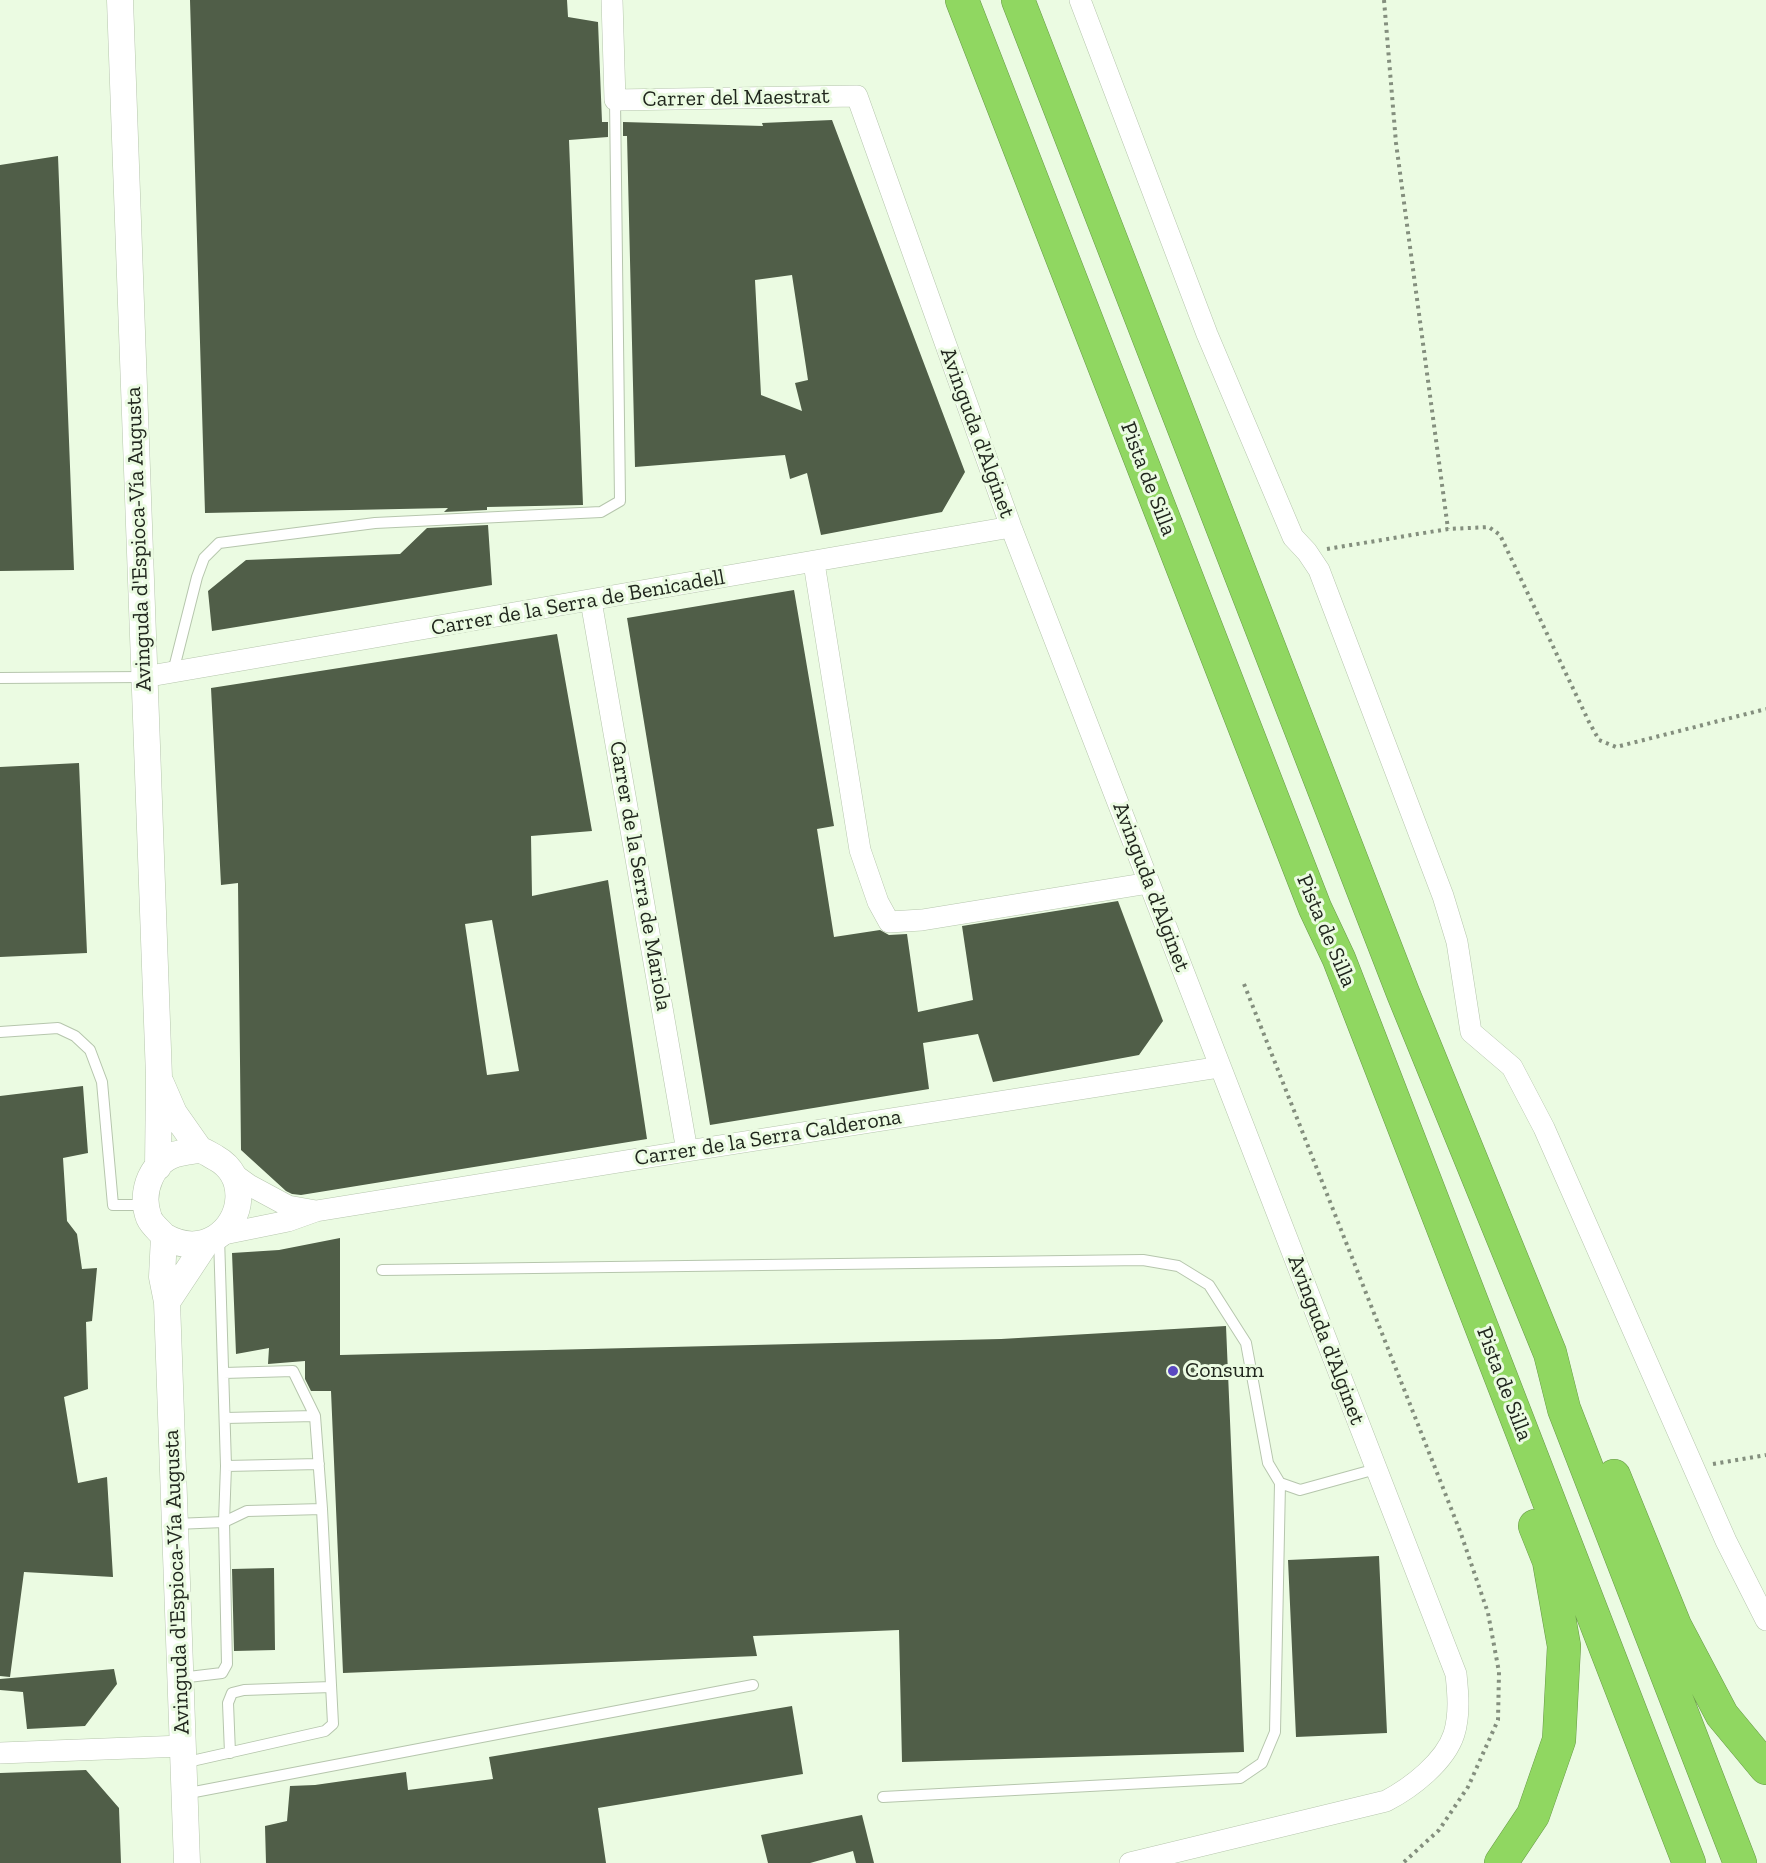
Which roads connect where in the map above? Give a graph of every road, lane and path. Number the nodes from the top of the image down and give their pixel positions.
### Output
1 (120, 0) edge
2 (612, 0) edge
3 (962, 0) edge
4 (1018, 0) edge
5 (1080, 0) edge
6 (1384, 0) edge
7 (857, 96) joint
8 (615, 100) junction
9 (1011, 527) junction
10 (1448, 529) junction
11 (1307, 552) junction
12 (814, 563) junction
13 (591, 601) junction
14 (173, 672) junction
15 (144, 677) junction
16 (0, 678) edge
17 (1766, 709) edge
18 (1149, 883) junction
19 (1315, 908) junction
20 (1244, 984) dead end
21 (0, 1032) edge
22 (1220, 1067) junction
23 (159, 1077) junction
24 (201, 1150) junction
25 (687, 1150) junction
26 (158, 1167) junction
27 (231, 1172) junction
28 (145, 1205) junction
29 (316, 1211) junction
30 (164, 1236) junction
31 (213, 1239) junction
32 (382, 1270) dead end
33 (167, 1302) junction
34 (1550, 1353) junction
35 (224, 1373) junction
36 (315, 1416) junction
37 (225, 1418) junction
38 (1766, 1455) edge
39 (319, 1464) junction
40 (226, 1466) junction
41 (1695, 1467) junction
42 (1376, 1469) junction
43 (1280, 1484) junction
44 (322, 1509) junction
45 (225, 1522) junction
46 (175, 1524) junction
47 (1766, 1620) edge
48 (180, 1678) junction
49 (753, 1685) dead end
50 (331, 1687) junction
51 (0, 1753) edge
52 (230, 1753) junction
53 (183, 1754) junction
54 (1766, 1768) edge
55 (184, 1794) junction
56 (883, 1797) dead end
57 (1137, 1862) edge
58 (187, 1863) edge
59 (1403, 1863) edge
60 (1501, 1863) edge
61 (1689, 1863) edge
62 (1740, 1863) edge

1 - 15 street, Avinguda d'Espioca-Vía Augusta
2 - 8 street
3 - 19 highway, Pista de Silla
4 - 34 highway
5 - 11 street
6 - 10 path
7 - 8 street, Carrer del Maestrat
7 - 9 street, Avinguda d'Alginet
8 - 14 lane
9 - 12 street, Carrer de la Serra de Benicadell
9 - 18 street, Avinguda d'Alginet
10 - 11 path
10 - 17 path
11 - 41 street
12 - 13 street, Carrer de la Serra de Benicadell
12 - 18 street
13 - 14 street, Carrer de la Serra de Benicadell
13 - 25 street, Carrer de la Serra de Mariola
14 - 15 street, Carrer de la Serra de Benicadell
15 - 16 lane
15 - 23 street, Avinguda d'Espioca-Vía Augusta
18 - 22 street, Avinguda d'Alginet
19 - 60 highway
19 - 61 highway, Pista de Silla
20 - 59 path
21 - 28 lane
22 - 25 street, Carrer de la Serra Calderona
22 - 42 street, Avinguda d'Alginet
23 - 24 street
23 - 26 street, Avinguda d'Espioca-Vía Augusta
24 - 26 street
24 - 27 street
25 - 29 street, Carrer de la Serra Calderona
26 - 28 street
27 - 29 street, Carrer de la Serra Calderona
27 - 31 street
28 - 30 street
29 - 31 street, Carrer de la Serra Calderona
30 - 31 street
30 - 33 street, Avinguda d'Espioca-Vía Augusta
31 - 33 street
31 - 35 lane
32 - 43 lane
33 - 46 street, Avinguda d'Espioca-Vía Augusta
34 - 54 highway
34 - 62 highway
35 - 36 lane
35 - 37 lane
36 - 37 lane
36 - 39 lane
37 - 40 lane
38 - 41 path
39 - 40 lane
39 - 44 lane
40 - 45 lane
41 - 47 street
42 - 43 lane
42 - 57 street, Avinguda d'Alginet
43 - 56 lane
44 - 45 lane
44 - 50 lane
45 - 46 lane
45 - 48 lane
46 - 48 street, Avinguda d'Espioca-Vía Augusta
48 - 53 street, Avinguda d'Espioca-Vía Augusta
49 - 55 lane
50 - 52 lane
50 - 52 lane
51 - 53 street
52 - 53 lane
53 - 55 street, Avinguda d'Espioca-Vía Augusta
55 - 58 street, Avinguda d'Espioca-Vía Augusta

